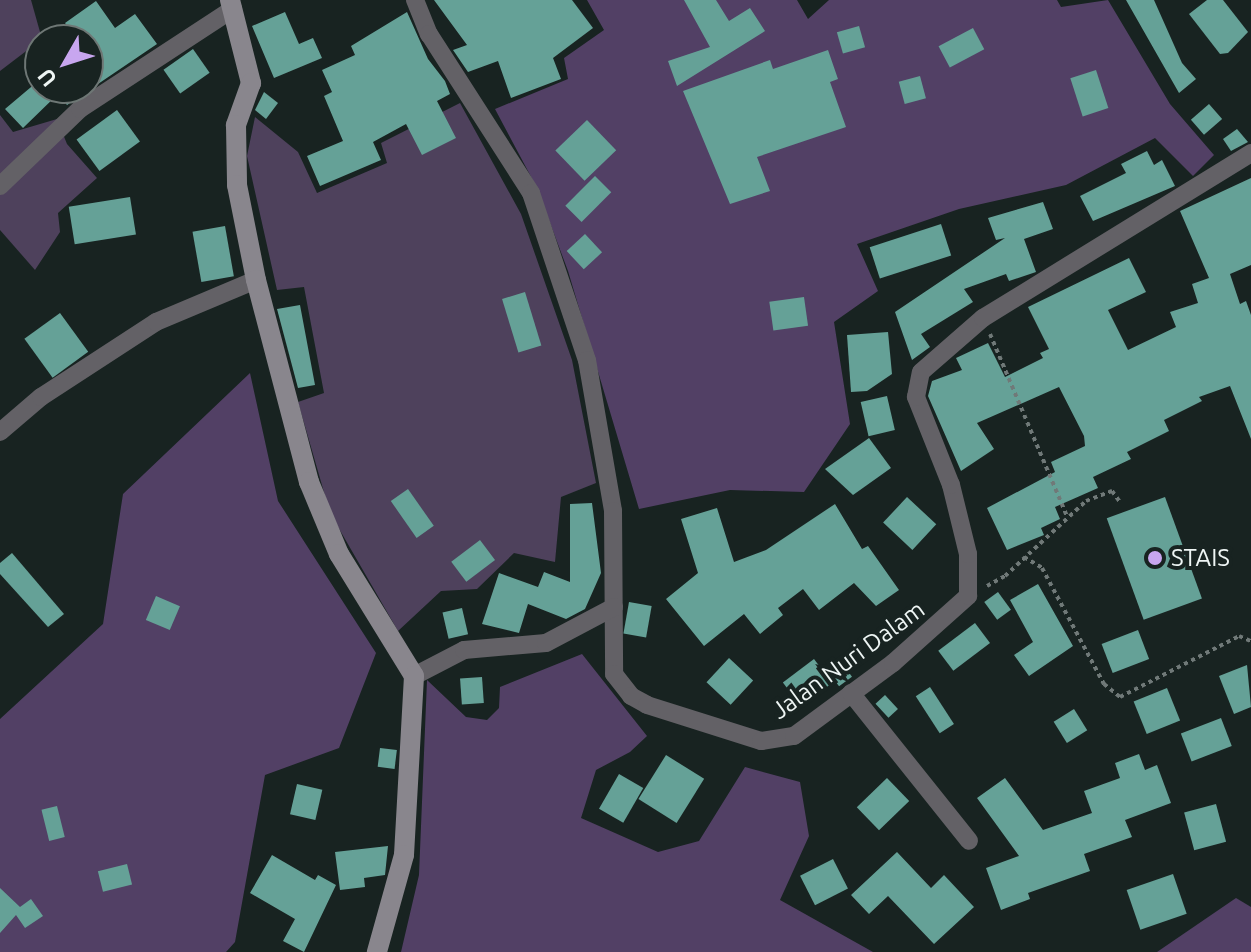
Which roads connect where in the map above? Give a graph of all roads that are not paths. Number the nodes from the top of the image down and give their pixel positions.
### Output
1 (415, 0) edge
2 (232, 4) edge
3 (1251, 153) edge
4 (0, 186) edge
5 (256, 280) junction
6 (0, 432) edge
7 (614, 607) junction
8 (414, 676) junction
9 (851, 693) junction
10 (969, 841) dead end
11 (377, 952) edge

1 - 7 street, Jalan Nuri Dalam
2 - 4 street
2 - 5 main road
3 - 9 street, Jalan Nuri Dalam
5 - 6 street
5 - 8 main road
7 - 8 street
7 - 9 street, Jalan Nuri Dalam
8 - 11 main road
9 - 10 street

